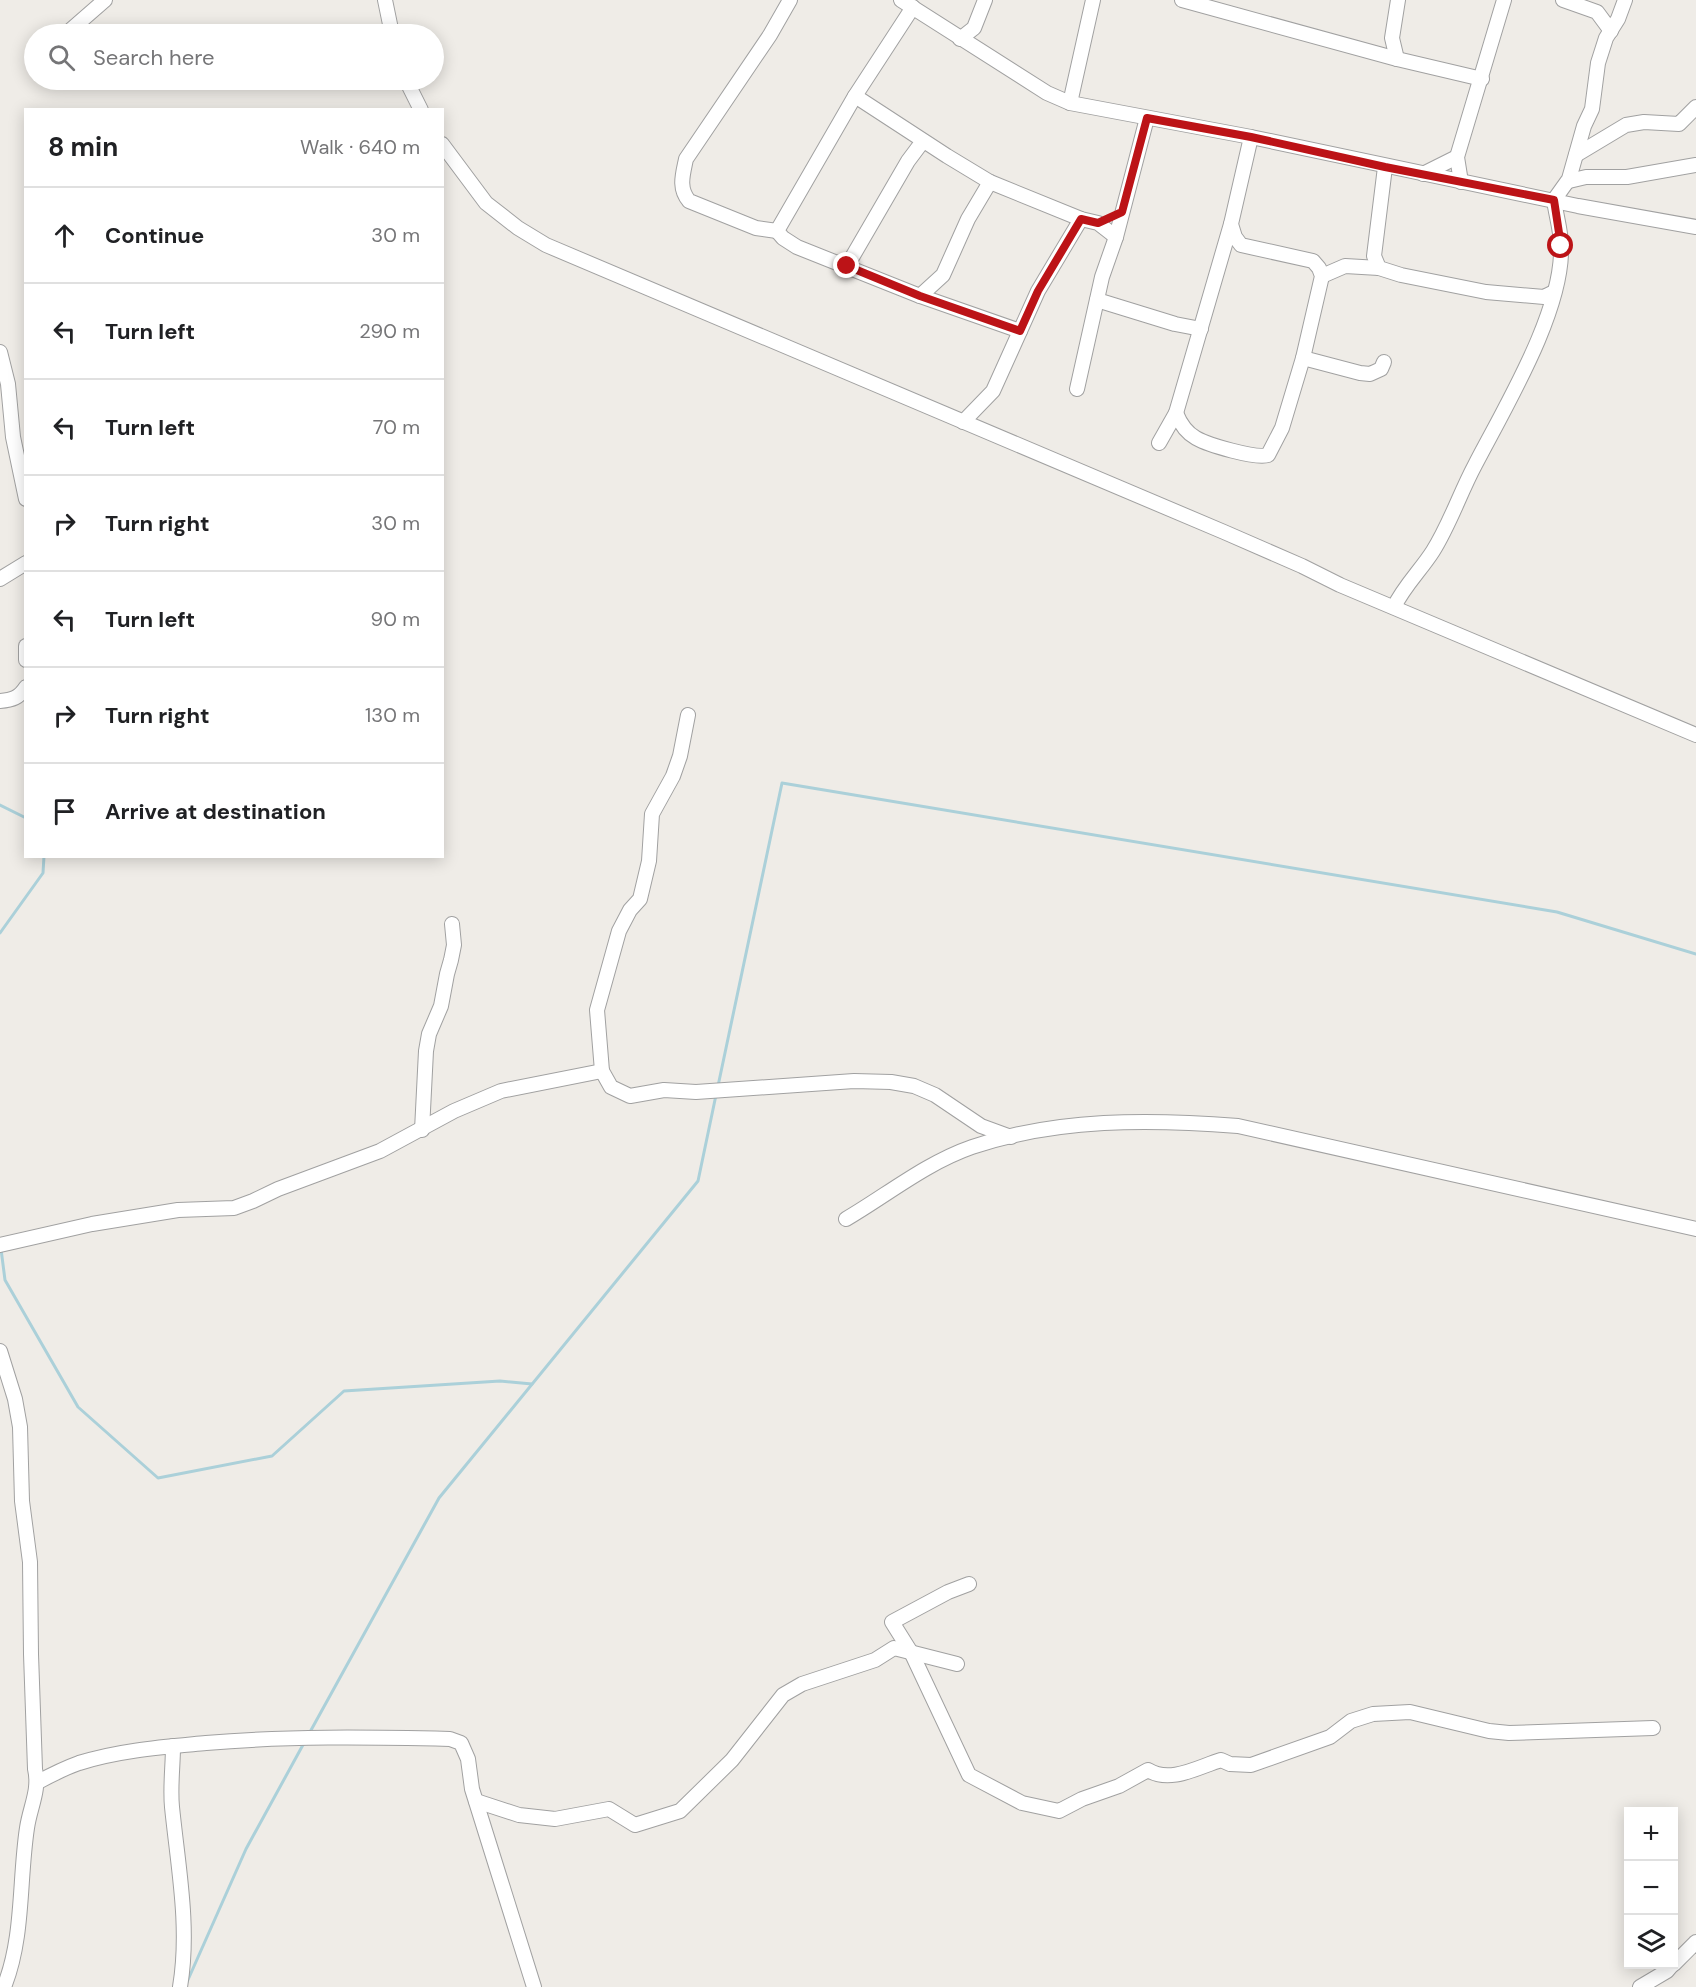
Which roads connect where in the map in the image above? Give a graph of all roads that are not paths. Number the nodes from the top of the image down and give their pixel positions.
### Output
1 (105, 0) edge
2 (385, 0) edge
3 (790, 0) edge
4 (985, 0) edge
5 (1093, 0) edge
6 (1182, 0) edge
7 (1398, 0) edge
8 (1504, 0) edge
9 (1563, 0) edge
10 (1625, 0) edge
11 (907, 4) edge
12 (1597, 12) junction
13 (77, 24) edge
14 (390, 24) edge
15 (1611, 31) junction
16 (960, 39) junction
17 (1397, 58) junction
18 (1482, 79) junction
19 (411, 90) edge
20 (855, 96) junction
21 (1070, 103) junction
22 (1696, 107) edge
23 (420, 108) edge
24 (1147, 118) junction
25 (1251, 137) junction
26 (923, 141) junction
27 (444, 147) edge
28 (1576, 155) junction
29 (1457, 158) junction
30 (1696, 165) edge
31 (1385, 167) junction
32 (1423, 174) junction
33 (1569, 180) junction
34 (990, 182) junction
35 (1461, 182) junction
36 (1554, 200) junction
37 (1578, 206) junction
38 (1122, 212) junction
39 (1081, 219) junction
40 (1098, 223) junction
41 (1231, 224) junction
42 (1696, 227) edge
43 (777, 231) junction
44 (1116, 237) junction
45 (1313, 261) junction
46 (1377, 262) junction
47 (847, 266) junction
48 (1344, 266) junction
49 (1322, 276) junction
50 (1554, 292) junction
51 (920, 296) junction
52 (1097, 300) junction
53 (1201, 329) junction
54 (1020, 331) junction
55 (0, 352) edge
56 (1303, 358) junction
57 (1384, 362) dead end
58 (1077, 389) dead end
59 (1176, 413) junction
60 (963, 422) junction
61 (1159, 443) dead end
62 (24, 489) edge
63 (24, 564) edge
64 (0, 579) edge
65 (1394, 607) junction
66 (24, 690) edge
67 (0, 702) edge
68 (688, 715) dead end
69 (1696, 735) edge
70 (452, 924) dead end
71 (602, 1071) junction
72 (422, 1130) junction
73 (1012, 1137) junction
74 (846, 1219) dead end
75 (1696, 1230) edge
76 (0, 1245) edge
77 (0, 1351) edge
78 (969, 1584) dead end
79 (912, 1654) junction
80 (957, 1664) dead end
81 (1653, 1728) dead end
82 (173, 1746) junction
83 (38, 1782) junction
84 (476, 1801) junction
85 (1696, 1942) edge
86 (1678, 1959) edge
87 (1669, 1969) edge
88 (4, 1987) edge
89 (180, 1987) edge
90 (534, 1987) edge
91 (1640, 1987) edge

1 - 13 street
2 - 14 street
3 - 43 street
4 - 16 street
5 - 21 street
6 - 17 street
7 - 17 street
8 - 18 street
9 - 12 street
10 - 12 street
10 - 15 street
11 - 16 street
11 - 20 street
12 - 15 street
15 - 28 street
16 - 21 street
17 - 18 street
18 - 29 street
19 - 23 street
20 - 26 street
20 - 43 street
21 - 24 street
22 - 28 street
24 - 25 street
24 - 38 street
25 - 31 street
25 - 41 street
26 - 34 street
26 - 47 street
27 - 60 street
28 - 33 street
29 - 32 street
29 - 35 street
30 - 33 street
31 - 32 street
31 - 46 street
32 - 35 street
33 - 36 street
33 - 37 street
34 - 39 street
34 - 51 street
35 - 36 street
36 - 37 street
36 - 50 street
37 - 42 street
38 - 40 street
38 - 44 street
39 - 40 street
39 - 54 street
40 - 44 street
41 - 45 street
41 - 53 street
43 - 47 street
44 - 52 street
45 - 48 street
45 - 49 street
46 - 48 street
46 - 50 street
47 - 51 street
48 - 49 street
49 - 56 street
50 - 65 street
51 - 54 street
52 - 53 street
52 - 58 street
53 - 59 street
54 - 60 street
55 - 62 street
56 - 57 street
56 - 59 street
59 - 61 street
60 - 65 street
63 - 64 street
65 - 69 street
66 - 67 street
68 - 71 street
70 - 72 street
71 - 72 street
71 - 73 street
72 - 76 street
73 - 74 street
73 - 75 street
77 - 83 street
78 - 79 street
79 - 80 street
79 - 81 street
79 - 84 street
82 - 83 street
82 - 84 street
82 - 89 street
83 - 88 street
84 - 90 street
85 - 86 street
87 - 91 street

